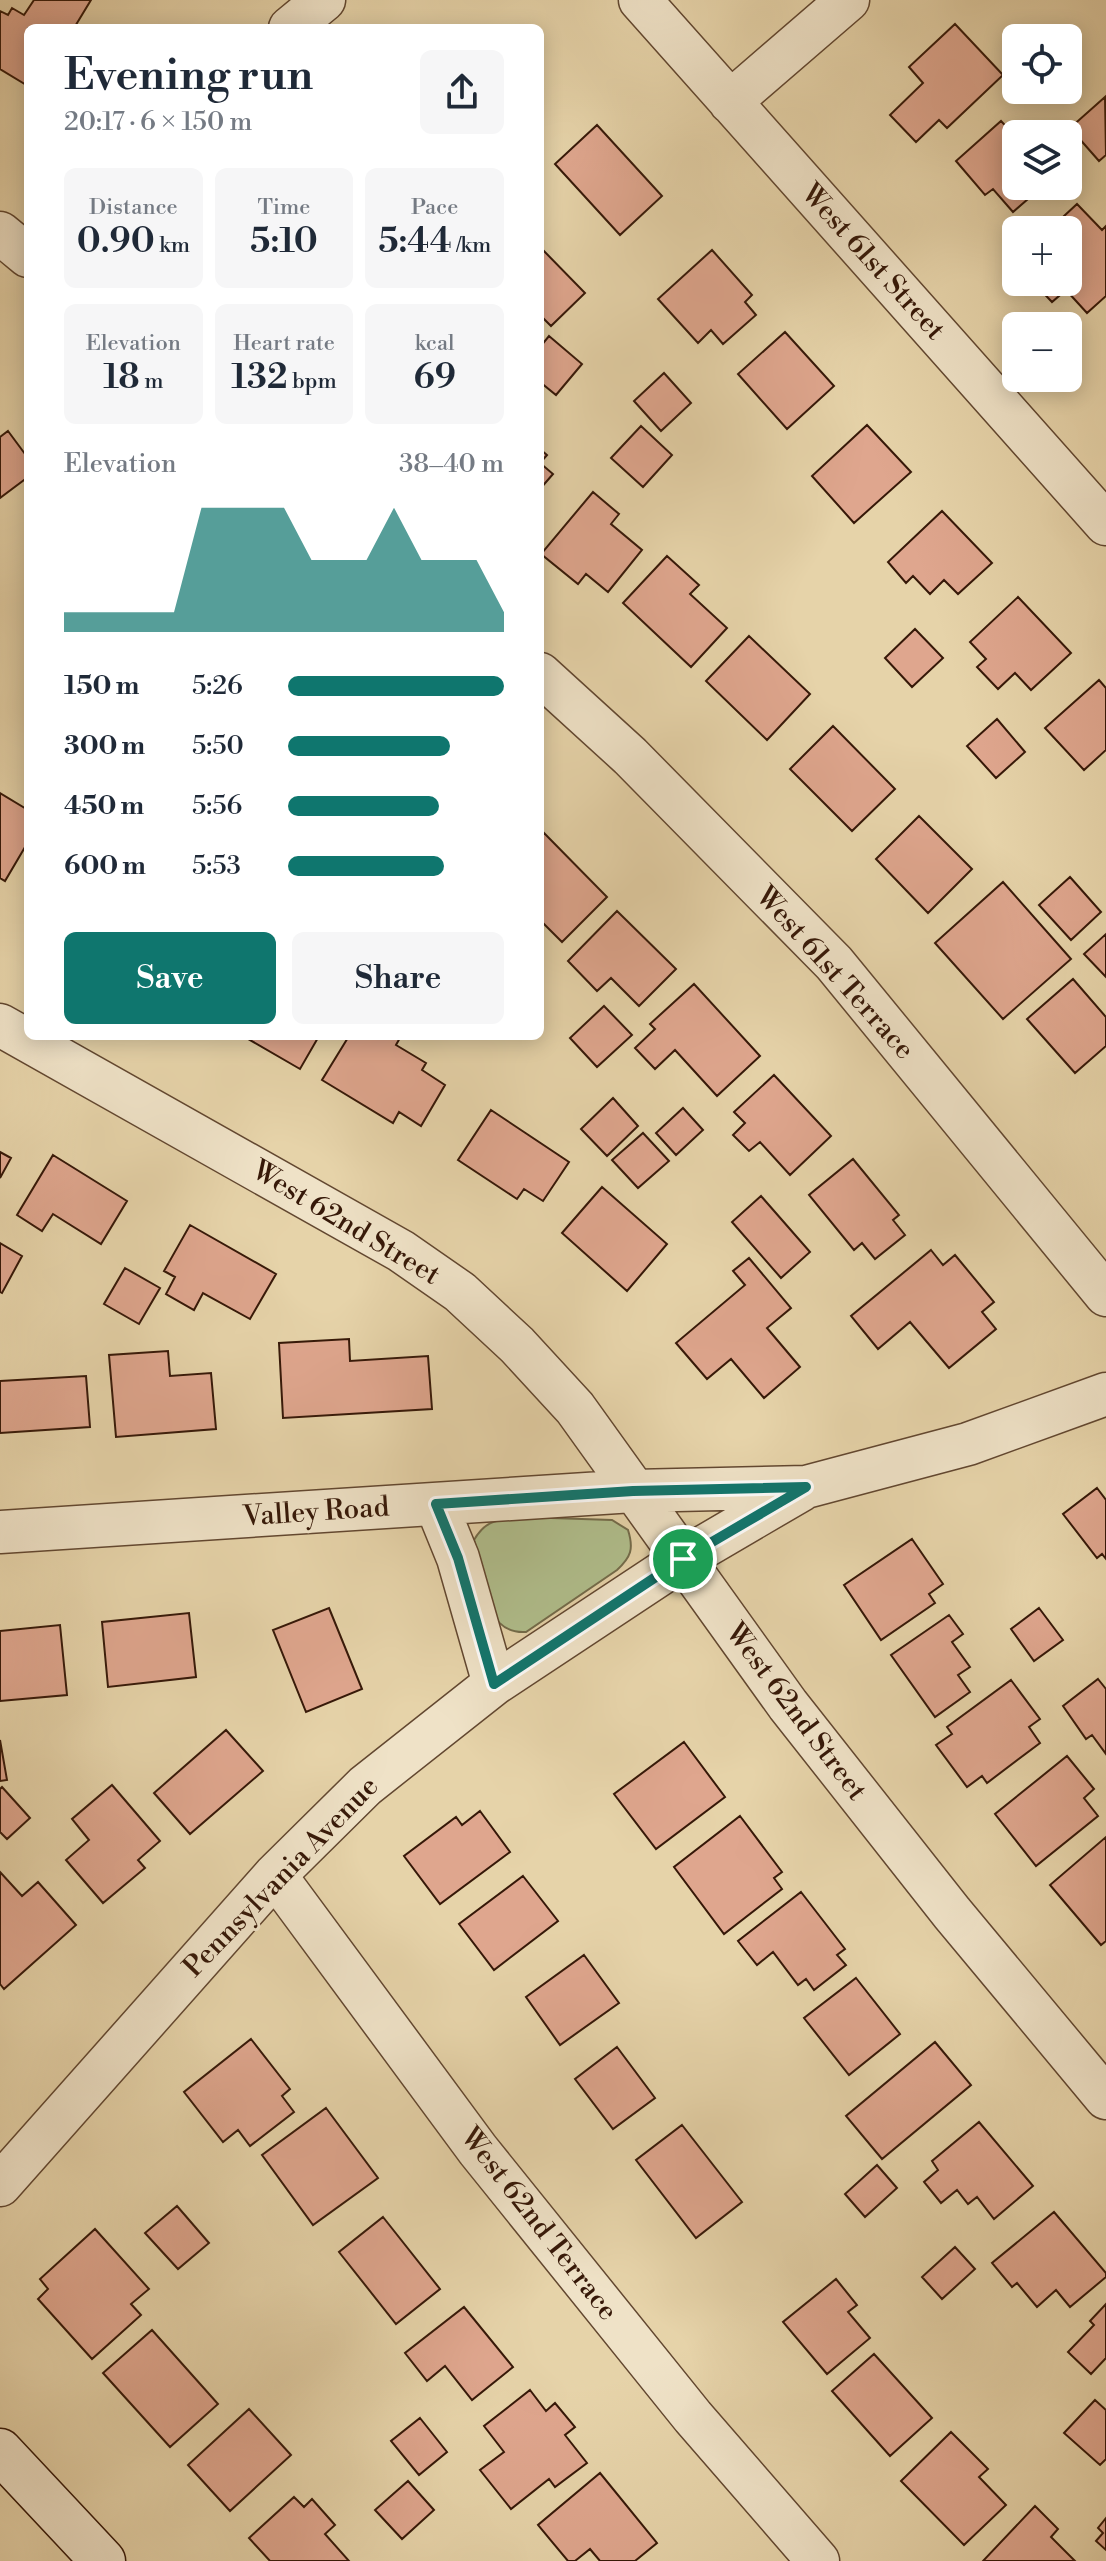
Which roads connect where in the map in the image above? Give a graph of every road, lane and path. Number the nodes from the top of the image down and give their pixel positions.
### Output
1 (324, 0) edge
2 (640, 0) edge
3 (848, 0) edge
4 (295, 24) edge
5 (730, 102) junction
6 (1106, 524) edge
7 (544, 678) edge
8 (0, 1025) edge
9 (24, 1039) edge
10 (27, 1040) edge
11 (1106, 1295) edge
12 (1106, 1394) edge
13 (806, 1487) junction
14 (633, 1491) junction
15 (436, 1504) junction
16 (0, 1532) edge
17 (683, 1559) junction
18 (494, 1684) junction
19 (275, 1875) junction
20 (1106, 2098) edge
21 (0, 2185) edge
22 (0, 2451) edge
23 (103, 2561) edge
24 (818, 2561) edge

1 - 4 street
2 - 5 street, West 61st Street
3 - 5 street
5 - 6 street, West 61st Street
7 - 11 street, West 61st Terrace
8 - 9 street, West 62nd Street
10 - 14 street, West 62nd Street
12 - 13 street, Pennsylvania Avenue
13 - 14 street, Pennsylvania Avenue
13 - 17 street, Pennsylvania Avenue
14 - 15 street, Valley Road
14 - 17 street, West 62nd Street
15 - 16 street, Valley Road
15 - 18 street
17 - 18 street, Pennsylvania Avenue
17 - 20 street, West 62nd Street
18 - 19 street, Pennsylvania Avenue
19 - 21 street, Pennsylvania Avenue
19 - 24 street, West 62nd Terrace
22 - 23 main road

